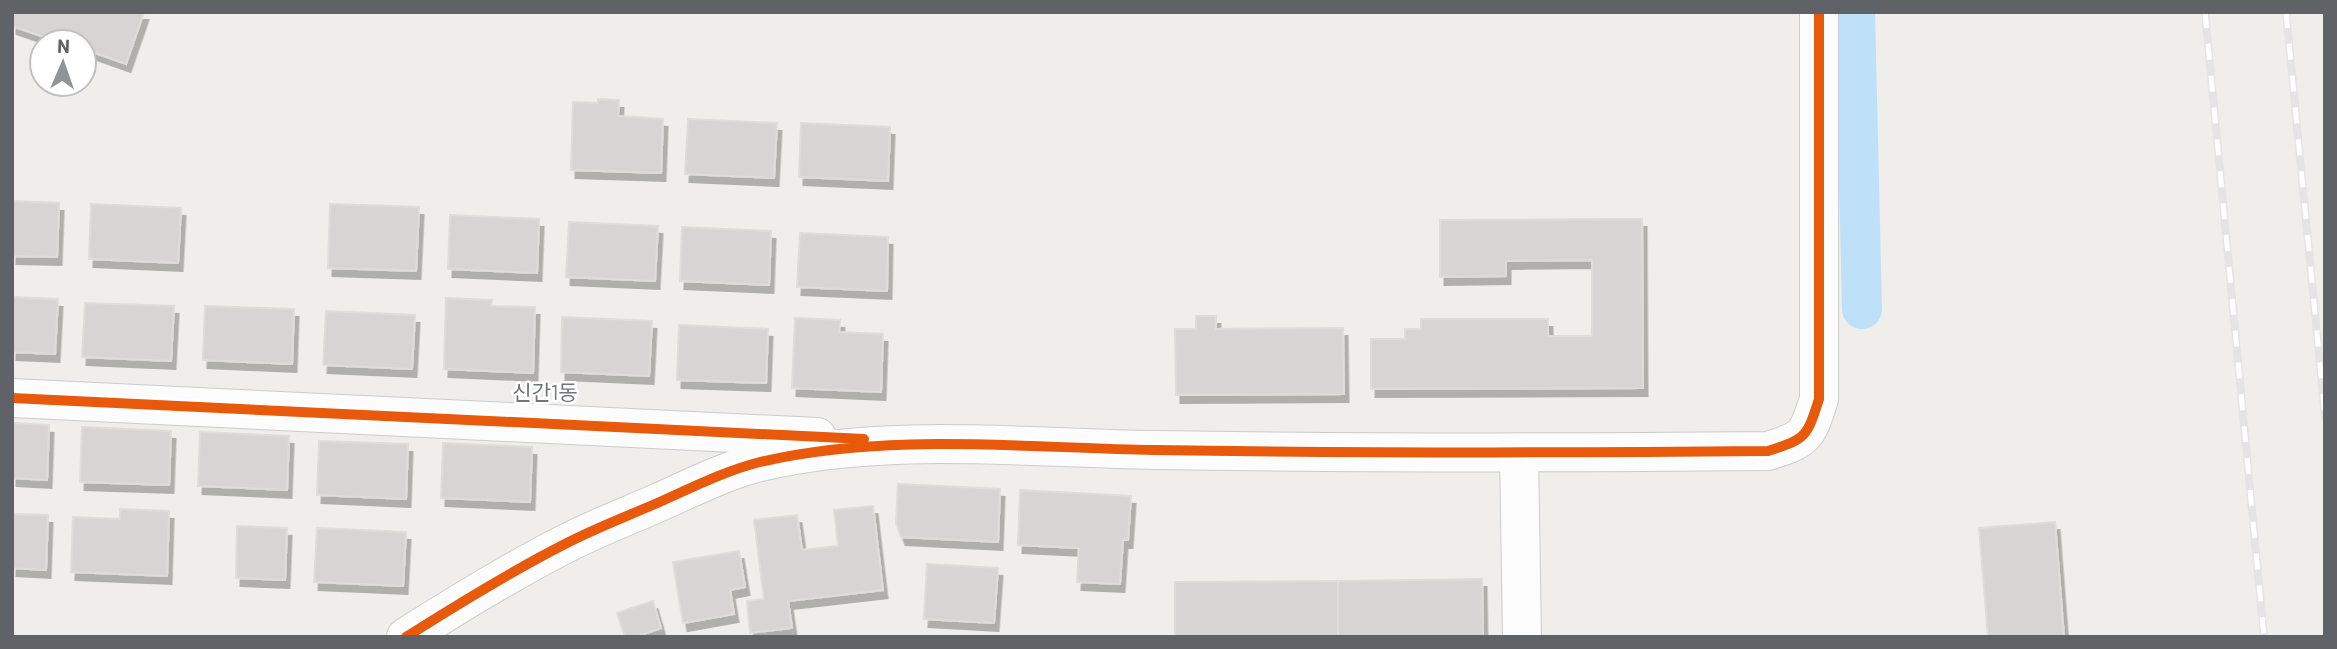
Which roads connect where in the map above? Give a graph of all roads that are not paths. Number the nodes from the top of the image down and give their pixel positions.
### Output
1 (1819, 12) edge
2 (12, 398) edge
3 (952, 443) junction
4 (1519, 453) junction
5 (406, 637) edge
6 (1522, 637) edge

1 - 4 street
2 - 3 street
3 - 4 street
3 - 5 street
4 - 6 street

